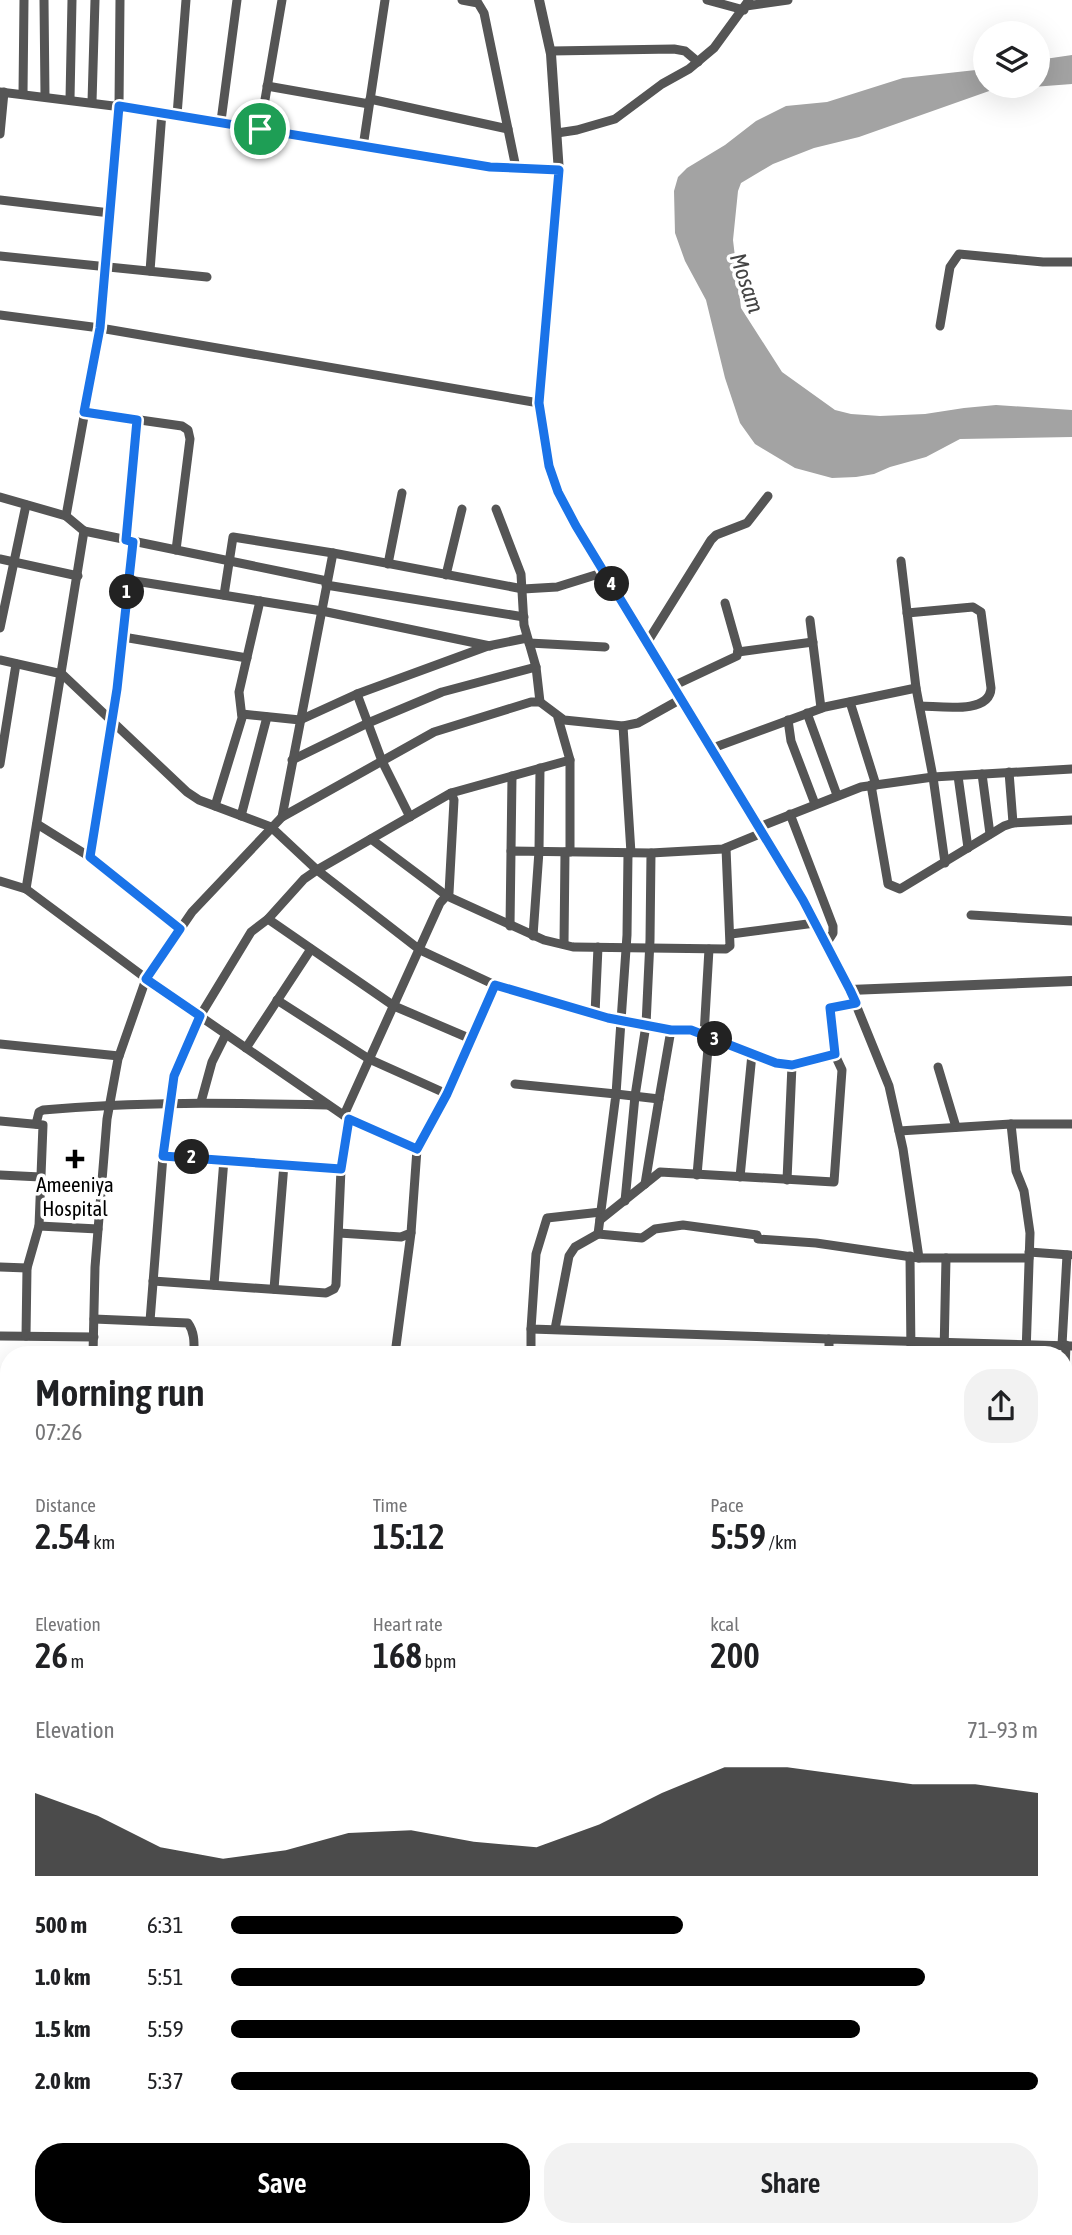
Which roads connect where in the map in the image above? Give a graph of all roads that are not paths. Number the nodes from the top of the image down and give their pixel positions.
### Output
1 (24, 0) edge
2 (44, 0) edge
3 (72, 0) edge
4 (95, 0) edge
5 (120, 0) edge
6 (186, 0) edge
7 (237, 0) edge
8 (282, 0) edge
9 (385, 0) edge
10 (462, 0) edge
11 (539, 0) edge
12 (706, 0) edge
13 (788, 0) edge
14 (746, 5) edge
15 (551, 51) junction
16 (698, 62) junction
17 (267, 86) junction
18 (2, 92) edge
19 (23, 94) junction
20 (45, 96) junction
21 (70, 99) junction
22 (92, 102) junction
23 (370, 102) junction
24 (119, 106) junction
25 (162, 112) junction
26 (177, 115) junction
27 (221, 121) junction
28 (260, 129) junction
29 (508, 129) junction
30 (557, 132) junction
31 (0, 134) edge
32 (363, 147) junction
33 (516, 168) junction
34 (559, 170) junction
35 (0, 200) edge
36 (110, 213) junction
37 (0, 256) edge
38 (1072, 262) edge
39 (104, 267) junction
40 (150, 271) junction
41 (207, 277) dead end
42 (0, 315) edge
43 (940, 326) dead end
44 (100, 328) junction
45 (539, 403) junction
46 (84, 412) junction
47 (137, 420) junction
48 (402, 493) dead end
49 (768, 496) dead end
50 (0, 497) edge
51 (26, 505) junction
52 (462, 509) dead end
53 (496, 509) dead end
54 (66, 516) junction
55 (85, 531) junction
56 (129, 541) junction
57 (176, 550) junction
58 (333, 553) junction
59 (0, 559) edge
60 (901, 561) dead end
61 (15, 562) junction
62 (231, 562) junction
63 (388, 564) junction
64 (605, 572) junction
65 (446, 575) junction
66 (78, 576) junction
67 (128, 580) junction
68 (327, 583) junction
69 (523, 589) junction
70 (224, 595) junction
71 (260, 601) junction
72 (725, 603) dead end
73 (322, 611) junction
74 (907, 613) junction
75 (524, 617) junction
76 (810, 620) dead end
77 (0, 628) edge
78 (123, 637) junction
79 (528, 640) junction
80 (648, 641) junction
81 (813, 642) junction
82 (490, 646) junction
83 (605, 648) dead end
84 (738, 652) junction
85 (247, 658) junction
86 (0, 660) edge
87 (16, 664) junction
88 (536, 667) junction
89 (62, 674) junction
90 (673, 686) junction
91 (916, 688) junction
92 (357, 694) junction
93 (681, 699) junction
94 (540, 702) junction
95 (850, 702) junction
96 (919, 706) junction
97 (821, 708) junction
98 (807, 713) junction
99 (242, 714) junction
100 (267, 717) junction
101 (558, 718) junction
102 (300, 720) junction
103 (788, 720) junction
104 (113, 722) junction
105 (368, 723) junction
106 (623, 726) junction
107 (710, 748) junction
108 (292, 760) junction
109 (570, 760) junction
110 (382, 761) junction
111 (0, 764) edge
112 (540, 768) junction
113 (1072, 769) edge
114 (1009, 772) junction
115 (982, 774) junction
116 (958, 775) junction
117 (512, 776) junction
118 (933, 777) junction
119 (874, 785) junction
120 (451, 793) junction
121 (837, 795) junction
122 (814, 804) junction
123 (215, 806) junction
124 (790, 814) junction
125 (242, 816) junction
126 (282, 817) junction
127 (410, 817) junction
128 (1072, 820) edge
129 (1013, 823) junction
130 (37, 824) junction
131 (271, 827) junction
132 (760, 830) junction
133 (990, 834) junction
134 (371, 839) junction
135 (726, 848) junction
136 (968, 848) junction
137 (511, 851) junction
138 (539, 851) junction
139 (567, 852) junction
140 (630, 853) junction
141 (651, 853) junction
142 (90, 857) junction
143 (945, 863) junction
144 (317, 870) junction
145 (0, 881) edge
146 (26, 890) junction
147 (447, 896) junction
148 (971, 915) dead end
149 (268, 919) junction
150 (1072, 921) edge
151 (815, 923) junction
152 (510, 926) junction
153 (180, 929) junction
154 (731, 934) junction
155 (533, 936) junction
156 (564, 944) junction
157 (826, 944) junction
158 (597, 947) junction
159 (626, 948) junction
160 (650, 948) junction
161 (311, 949) junction
162 (709, 949) junction
163 (420, 950) junction
164 (146, 979) junction
165 (1072, 981) edge
166 (495, 985) junction
167 (850, 990) junction
168 (277, 1000) junction
169 (856, 1003) junction
170 (394, 1006) junction
171 (595, 1014) junction
172 (200, 1016) junction
173 (621, 1021) junction
174 (646, 1025) junction
175 (671, 1030) junction
176 (226, 1034) junction
177 (706, 1036) junction
178 (471, 1039) junction
179 (0, 1044) edge
180 (246, 1048) junction
181 (752, 1054) junction
182 (835, 1054) junction
183 (119, 1056) junction
184 (369, 1059) junction
185 (792, 1065) junction
186 (938, 1067) dead end
187 (515, 1084) dead end
188 (447, 1094) junction
189 (617, 1094) junction
190 (635, 1097) junction
191 (659, 1099) junction
192 (170, 1102) junction
193 (201, 1102) junction
194 (110, 1104) junction
195 (329, 1105) junction
196 (346, 1117) junction
197 (0, 1121) edge
198 (36, 1124) junction
199 (1011, 1124) junction
200 (1072, 1124) edge
201 (956, 1127) junction
202 (899, 1131) junction
203 (417, 1149) junction
204 (163, 1156) junction
205 (224, 1158) junction
206 (284, 1164) junction
207 (341, 1169) junction
208 (0, 1175) edge
209 (697, 1175) junction
210 (41, 1177) junction
211 (740, 1177) junction
212 (787, 1180) junction
213 (645, 1184) junction
214 (625, 1201) junction
215 (601, 1216) junction
216 (39, 1226) junction
217 (98, 1229) junction
218 (339, 1233) junction
219 (411, 1233) junction
220 (598, 1234) junction
221 (1029, 1255) junction
222 (1070, 1255) edge
223 (914, 1257) junction
224 (946, 1258) junction
225 (0, 1267) edge
226 (27, 1268) junction
227 (153, 1282) junction
228 (215, 1285) junction
229 (274, 1289) junction
230 (93, 1319) junction
231 (150, 1321) junction
232 (531, 1329) junction
233 (555, 1329) junction
234 (0, 1336) edge
235 (26, 1336) junction
236 (94, 1337) junction
237 (829, 1339) junction
238 (910, 1340) junction
239 (944, 1341) junction
240 (1026, 1343) junction
241 (1067, 1345) edge
242 (93, 1346) edge
243 (193, 1346) edge
244 (396, 1346) edge
245 (531, 1346) edge
246 (829, 1346) edge
247 (910, 1346) edge
248 (944, 1346) edge

1 - 19 street
2 - 20 street
3 - 21 street
4 - 22 street
5 - 24 street
6 - 26 street
7 - 27 street
8 - 17 street
9 - 23 street
10 - 29 street
11 - 15 street
12 - 14 street
13 - 14 street
14 - 16 street
15 - 16 street
15 - 30 street
16 - 30 street
17 - 23 street
17 - 28 street
18 - 19 street
18 - 31 street
19 - 20 street
20 - 21 street
21 - 22 street
22 - 24 street
23 - 29 street
23 - 32 street
24 - 25 street
24 - 36 street
25 - 26 street
25 - 40 street
26 - 27 street
27 - 28 street
28 - 32 street
29 - 33 street
30 - 34 street
32 - 33 street
33 - 34 street
34 - 45 street
35 - 36 street
36 - 39 street
37 - 39 street
38 - 43 street
39 - 40 street
39 - 44 street
40 - 41 street
42 - 44 street
44 - 45 street
44 - 46 street
45 - 64 street
46 - 47 street
46 - 54 street
47 - 56 street
47 - 57 street
48 - 63 street
49 - 80 street
50 - 51 street
51 - 54 street
51 - 61 street
52 - 65 street
53 - 69 street
54 - 55 street
55 - 56 street
55 - 66 street
56 - 57 street
56 - 67 street
57 - 62 street
58 - 62 street
58 - 63 street
58 - 68 street
59 - 61 street
60 - 74 street
61 - 66 street
61 - 77 street
62 - 68 street
62 - 70 street
63 - 65 street
64 - 69 street
64 - 80 street
65 - 69 street
66 - 89 street
67 - 70 street
67 - 78 street
68 - 73 street
68 - 75 street
69 - 75 street
70 - 71 street
71 - 73 street
71 - 85 street
72 - 84 street
73 - 82 street
73 - 102 street
74 - 91 street
74 - 96 street
75 - 79 street
76 - 81 street
78 - 85 street
78 - 104 street
79 - 82 street
79 - 83 street
79 - 88 street
80 - 90 street
81 - 84 street
81 - 97 street
82 - 92 street
84 - 90 street
85 - 99 street
86 - 87 street
87 - 89 street
87 - 111 street
88 - 94 street
88 - 105 street
89 - 104 street
89 - 130 street
90 - 93 street
91 - 95 street
91 - 96 street
92 - 102 street
92 - 105 street
93 - 106 street
93 - 107 street
94 - 101 street
94 - 110 street
95 - 97 street
95 - 119 street
96 - 118 street
97 - 98 street
98 - 103 street
98 - 121 street
99 - 100 street
99 - 123 street
100 - 102 street
100 - 125 street
101 - 106 street
101 - 109 street
102 - 108 street
103 - 107 street
103 - 122 street
104 - 123 street
104 - 142 street
105 - 108 street
105 - 110 street
106 - 140 street
107 - 132 street
108 - 126 street
109 - 112 street
109 - 139 street
110 - 126 street
110 - 127 street
112 - 117 street
112 - 138 street
113 - 114 street
114 - 115 street
114 - 129 street
115 - 116 street
115 - 133 street
116 - 118 street
116 - 136 street
117 - 120 street
117 - 137 street
118 - 119 street
118 - 143 street
119 - 121 street
119 - 143 street
120 - 127 street
120 - 147 street
121 - 122 street
122 - 124 street
123 - 125 street
124 - 132 street
124 - 157 street
125 - 131 street
126 - 131 street
127 - 134 street
128 - 129 street
129 - 133 street
130 - 142 street
130 - 146 street
131 - 144 street
131 - 153 street
132 - 135 street
132 - 151 street
133 - 136 street
134 - 144 street
134 - 147 street
135 - 141 street
135 - 154 street
136 - 143 street
137 - 138 street
137 - 152 street
138 - 139 street
138 - 155 street
139 - 140 street
139 - 156 street
140 - 141 street
140 - 159 street
141 - 160 street
142 - 153 street
144 - 149 street
144 - 163 street
145 - 146 street
146 - 164 street
147 - 152 street
147 - 163 street
148 - 150 street
149 - 161 street
149 - 172 street
151 - 154 street
151 - 157 street
152 - 155 street
153 - 164 street
154 - 162 street
155 - 156 street
156 - 158 street
157 - 167 street
158 - 159 street
158 - 171 street
159 - 160 street
159 - 173 street
160 - 162 street
160 - 174 street
161 - 168 street
161 - 170 street
162 - 177 street
163 - 166 street
163 - 170 street
164 - 172 street
164 - 183 street
165 - 167 street
166 - 171 street
166 - 178 street
167 - 169 street
168 - 180 street
168 - 184 street
169 - 182 street
169 - 202 street
170 - 178 street
170 - 184 street
171 - 173 street
172 - 176 street
172 - 192 street
173 - 174 street
173 - 189 street
174 - 175 street
174 - 190 street
175 - 177 street
175 - 191 street
176 - 180 street
176 - 193 street
177 - 181 street
177 - 209 street
178 - 188 street
179 - 183 street
180 - 195 street
181 - 185 street
181 - 211 street
182 - 185 street
182 - 212 street
183 - 194 street
184 - 188 street
184 - 196 street
185 - 212 street
186 - 201 street
187 - 189 street
188 - 203 street
189 - 190 street
189 - 215 street
190 - 191 street
190 - 214 street
191 - 213 street
192 - 193 street
192 - 194 street
192 - 204 street
193 - 195 street
194 - 198 street
194 - 217 street
195 - 196 street
196 - 203 street
196 - 207 street
197 - 198 street
198 - 210 street
199 - 200 street
199 - 201 street
199 - 221 street
201 - 202 street
202 - 223 street
203 - 219 street
204 - 205 street
204 - 227 street
205 - 206 street
205 - 228 street
206 - 207 street
206 - 229 street
207 - 218 street
208 - 210 street
209 - 211 street
209 - 213 street
210 - 216 street
211 - 212 street
213 - 214 street
214 - 215 street
215 - 220 street
215 - 232 street
216 - 217 street
216 - 226 street
217 - 230 street
218 - 219 street
218 - 229 street
219 - 244 street
220 - 223 street
220 - 233 street
221 - 222 street
221 - 224 street
221 - 240 street
222 - 241 street
223 - 224 street
223 - 238 street
224 - 239 street
225 - 226 street
226 - 235 street
227 - 228 street
227 - 231 street
228 - 229 street
230 - 231 street
230 - 236 street
231 - 243 street
232 - 233 street
232 - 245 street
233 - 237 street
234 - 235 street
235 - 236 street
236 - 242 street
237 - 238 street
237 - 246 street
238 - 239 street
238 - 247 street
239 - 240 street
239 - 248 street
240 - 241 street

